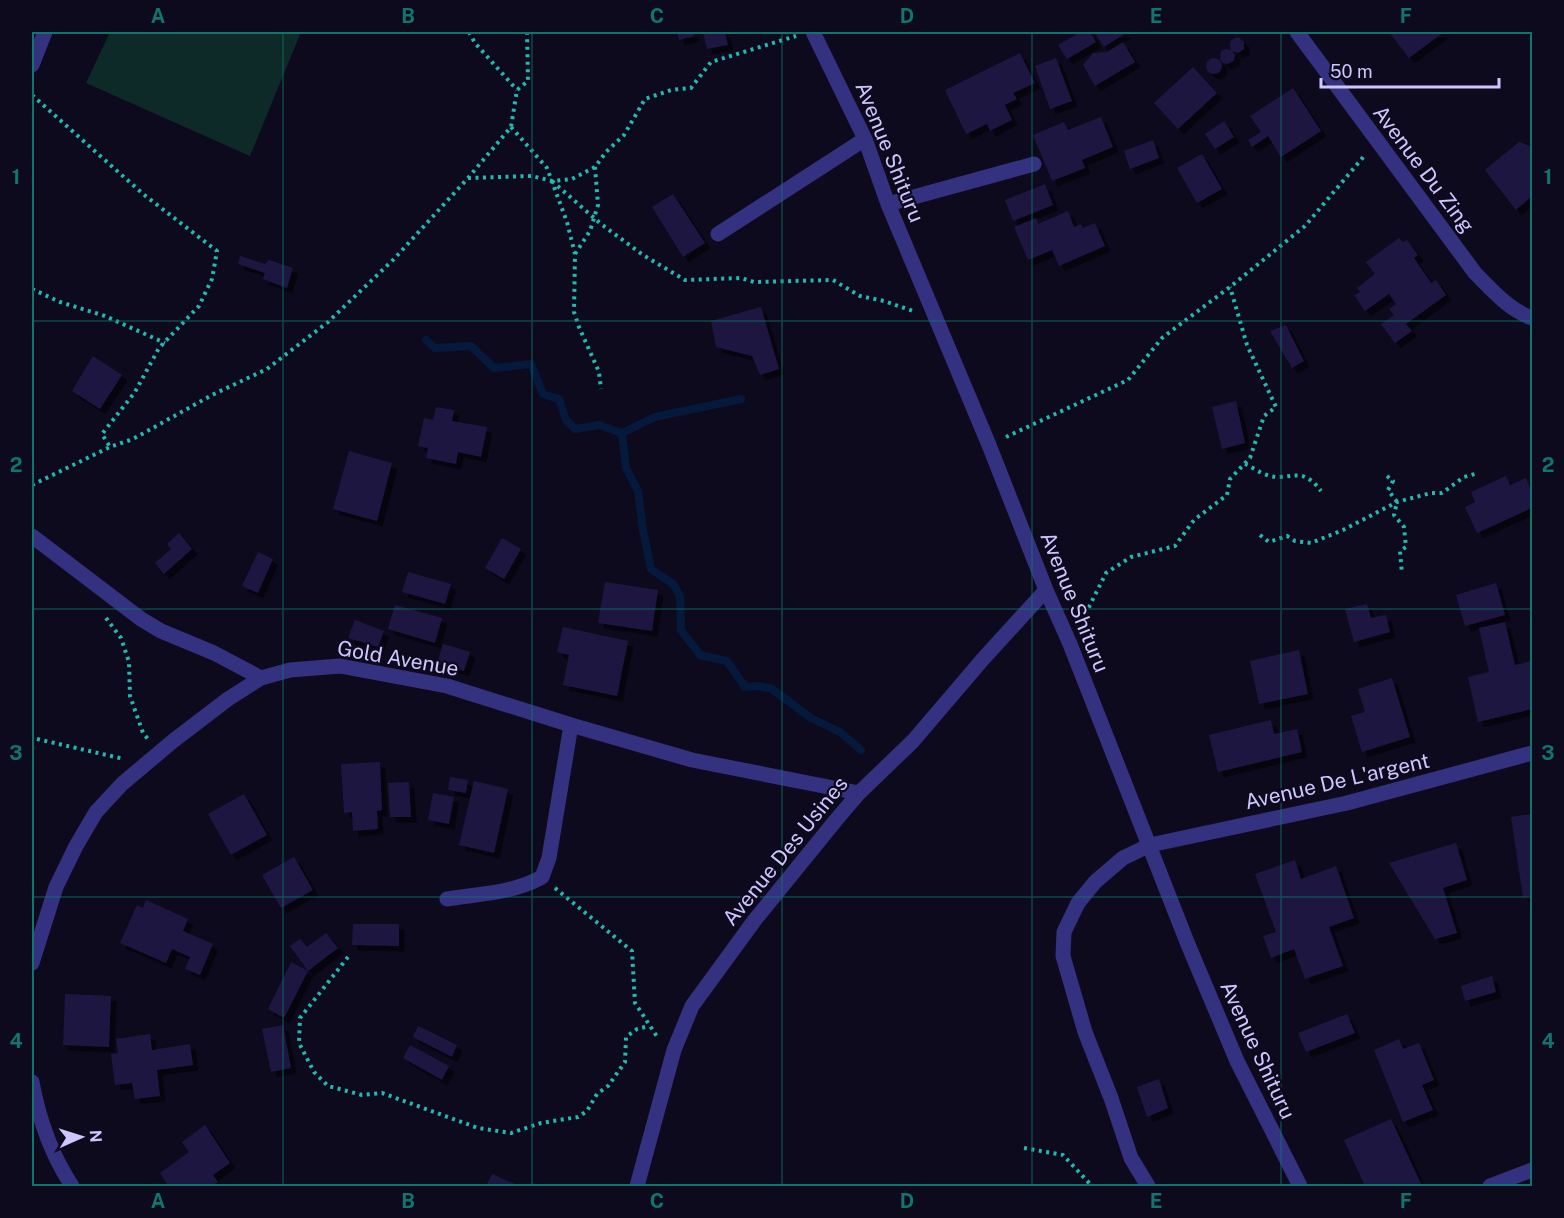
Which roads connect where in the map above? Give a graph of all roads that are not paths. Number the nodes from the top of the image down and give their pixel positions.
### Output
1 (45, 32) edge
2 (1297, 32) edge
3 (806, 33) edge
4 (32, 65) edge
5 (865, 139) junction
6 (1034, 164) dead end
7 (888, 204) junction
8 (718, 234) dead end
9 (1533, 318) edge
10 (32, 536) edge
11 (1046, 590) junction
12 (261, 678) junction
13 (571, 725) junction
14 (1533, 753) edge
15 (859, 793) junction
16 (1149, 845) junction
17 (447, 899) dead end
18 (32, 963) edge
19 (32, 1082) edge
20 (1533, 1170) edge
21 (72, 1186) edge
22 (638, 1186) edge
23 (1148, 1186) edge
24 (1300, 1186) edge
25 (1491, 1186) edge

1 - 4 street
2 - 9 street, Avenue Du Zing
3 - 5 street, Avenue Shituru
5 - 7 street, Avenue Shituru
5 - 8 street
6 - 7 street
7 - 11 street, Avenue Shituru
10 - 12 street
11 - 15 street, Avenue Des Usines
11 - 16 street, Avenue Shituru
12 - 13 street, Gold Avenue
12 - 18 street, Gold Avenue
13 - 15 street, Gold Avenue
13 - 17 street
14 - 16 street, Avenue De L'argent
15 - 22 street, Avenue Des Usines
16 - 23 street, Avenue De L'argent
16 - 24 street, Avenue Shituru
19 - 21 street
20 - 25 street

